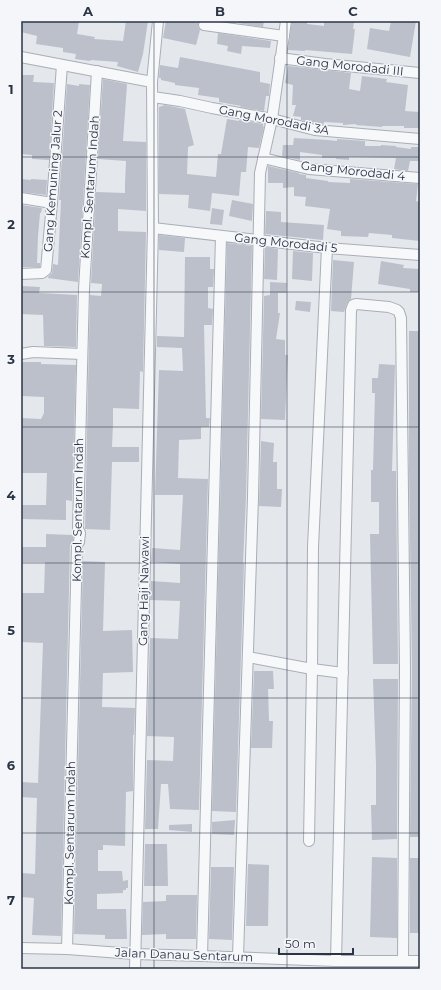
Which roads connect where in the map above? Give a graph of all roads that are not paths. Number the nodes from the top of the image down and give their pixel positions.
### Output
1 (158, 21) edge
2 (286, 21) edge
3 (204, 25) dead end
4 (284, 36) junction
5 (21, 56) edge
6 (280, 58) junction
7 (62, 65) junction
8 (97, 71) junction
9 (420, 73) edge
10 (152, 82) junction
11 (153, 97) junction
12 (272, 119) junction
13 (420, 139) edge
14 (263, 158) junction
15 (420, 178) edge
16 (21, 198) edge
17 (52, 203) junction
18 (153, 228) junction
19 (221, 236) junction
20 (258, 240) junction
21 (327, 248) junction
22 (420, 255) edge
23 (21, 274) edge
24 (21, 354) edge
25 (82, 354) junction
26 (248, 657) junction
27 (312, 668) junction
28 (343, 673) junction
29 (309, 841) dead end
30 (21, 948) edge
31 (67, 950) junction
32 (135, 954) junction
33 (202, 956) junction
34 (238, 957) junction
35 (336, 961) junction
36 (411, 963) edge
37 (374, 965) edge
38 (135, 969) edge

1 - 10 street, Gang Haji Nawawi
2 - 4 street
3 - 4 street
4 - 6 street
5 - 7 street
6 - 9 street, Gang Morodadi III
6 - 12 street
7 - 8 street
7 - 17 street, Gang Kemuning Jalur 2
8 - 10 street
8 - 25 street, Kompl. Sentarum Indah
10 - 11 street, Gang Haji Nawawi
11 - 12 street, Gang Morodadi 3A
11 - 18 street, Gang Haji Nawawi
12 - 13 street, Gang Morodadi 3A
12 - 14 street
14 - 15 street, Gang Morodadi 4
14 - 20 street
16 - 17 street
17 - 23 street, Gang Kemuning Jalur 2
18 - 19 street, Gang Morodadi 5
18 - 32 street, Gang Haji Nawawi
19 - 20 street, Gang Morodadi 5
19 - 33 street
20 - 21 street, Gang Morodadi 5
20 - 26 street
21 - 22 street, Gang Morodadi 5
21 - 27 street
24 - 25 street
25 - 31 street, Kompl. Sentarum Indah
26 - 27 street
26 - 34 street
27 - 28 street
27 - 29 street
28 - 35 street
28 - 36 street
30 - 31 street, Jalan Danau Sentarum
31 - 32 street, Jalan Danau Sentarum
32 - 33 street, Jalan Danau Sentarum
32 - 38 street, Gang Haji Nawawi
33 - 34 street, Jalan Danau Sentarum
34 - 35 street, Jalan Danau Sentarum
35 - 37 street, Jalan Danau Sentarum
36 - 37 street, Jalan Danau Sentarum

